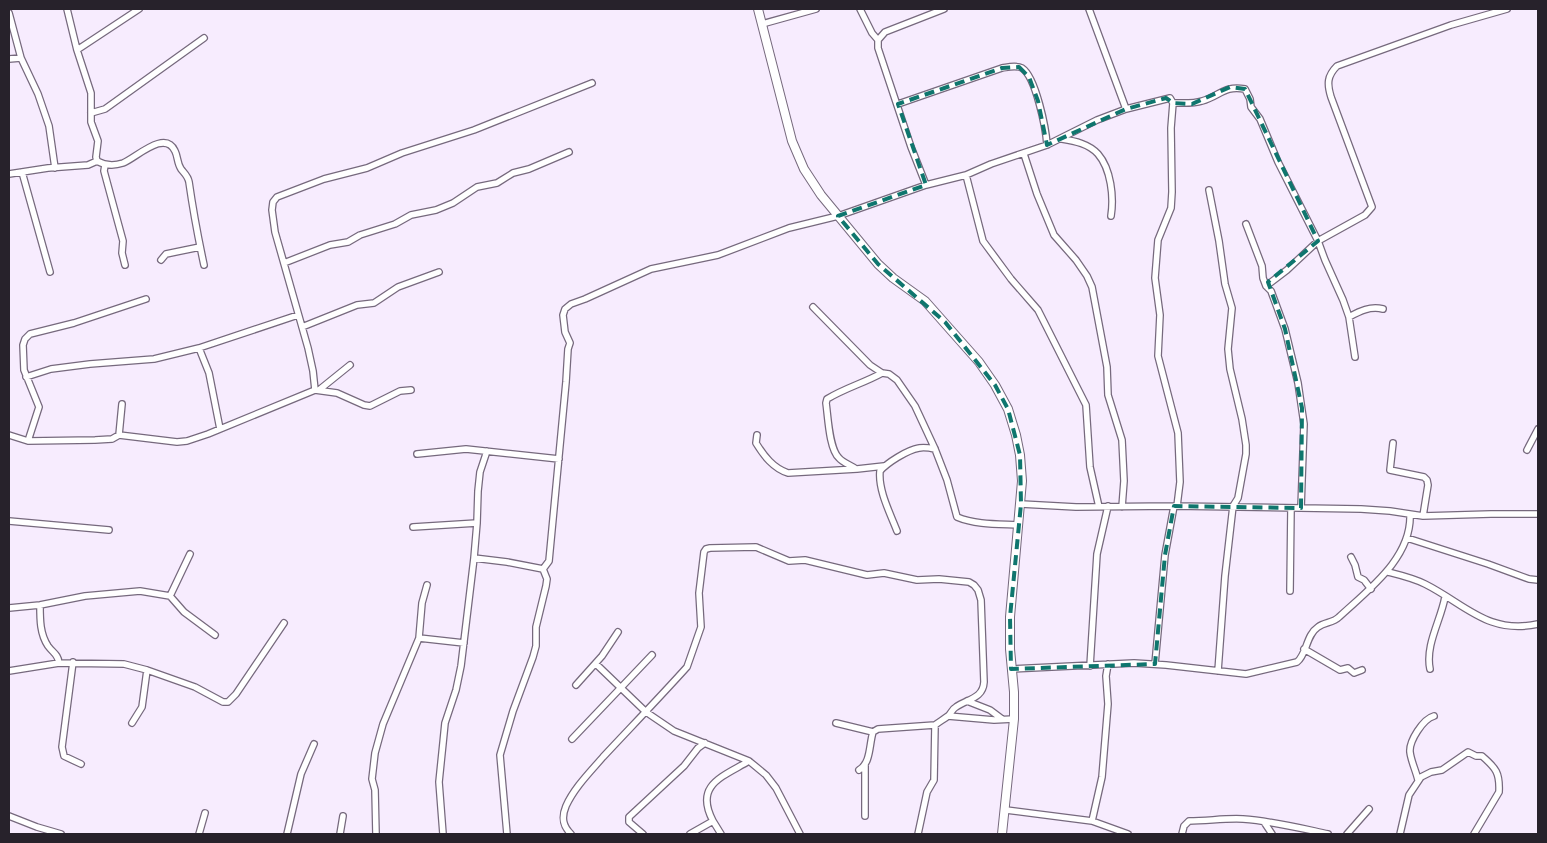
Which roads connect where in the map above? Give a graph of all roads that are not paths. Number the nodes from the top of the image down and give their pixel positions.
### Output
1 (67, 9) edge
2 (139, 9) edge
3 (758, 9) edge
4 (816, 9) edge
5 (860, 9) edge
6 (944, 9) edge
7 (1089, 9) edge
8 (1507, 9) edge
9 (9, 13) edge
10 (762, 24) junction
11 (204, 38) dead end
12 (878, 40) junction
13 (77, 50) junction
14 (22, 58) junction
15 (9, 59) edge
16 (592, 83) dead end
17 (1174, 103) junction
18 (898, 104) junction
19 (1126, 109) junction
20 (91, 113) junction
21 (1062, 139) junction
22 (1047, 145) junction
23 (569, 152) dead end
24 (1024, 154) junction
25 (97, 161) junction
26 (105, 165) junction
27 (55, 168) junction
28 (22, 172) junction
29 (9, 174) edge
30 (966, 175) junction
31 (926, 185) junction
32 (1209, 190) dead end
33 (838, 216) junction
34 (1111, 216) dead end
35 (1246, 224) dead end
36 (1318, 241) junction
37 (200, 247) junction
38 (161, 260) dead end
39 (284, 263) junction
40 (124, 265) dead end
41 (204, 265) dead end
42 (50, 272) dead end
43 (438, 272) dead end
44 (1266, 286) junction
45 (146, 299) dead end
46 (813, 306) dead end
47 (1383, 309) dead end
48 (298, 315) junction
49 (1349, 317) junction
50 (302, 327) junction
51 (198, 348) junction
52 (1355, 357) dead end
53 (350, 364) dead end
54 (882, 373) junction
55 (26, 377) junction
56 (317, 390) junction
57 (411, 390) dead end
58 (122, 404) dead end
59 (220, 429) junction
60 (1538, 429) edge
61 (9, 435) edge
62 (119, 435) junction
63 (757, 435) dead end
64 (28, 441) junction
65 (1393, 443) dead end
66 (936, 449) junction
67 (1528, 450) dead end
68 (487, 451) junction
69 (417, 454) dead end
70 (559, 459) junction
71 (884, 466) junction
72 (858, 469) junction
73 (1021, 504) junction
74 (1108, 506) junction
75 (1175, 506) junction
76 (1233, 506) junction
77 (1099, 507) junction
78 (1122, 507) junction
79 (1290, 508) junction
80 (1301, 508) junction
81 (1410, 514) junction
82 (1538, 514) edge
83 (1423, 516) junction
84 (9, 521) edge
85 (477, 523) junction
86 (1019, 525) junction
87 (413, 527) dead end
88 (108, 530) dead end
89 (898, 531) dead end
90 (1407, 538) junction
91 (190, 554) dead end
92 (1351, 557) dead end
93 (474, 558) junction
94 (544, 569) junction
95 (1388, 572) junction
96 (1538, 580) edge
97 (427, 585) dead end
98 (1371, 588) junction
99 (1290, 591) dead end
100 (170, 596) junction
101 (1445, 597) junction
102 (40, 605) junction
103 (9, 608) edge
104 (284, 622) dead end
105 (1538, 624) edge
106 (618, 632) dead end
107 (215, 635) dead end
108 (419, 638) junction
109 (464, 643) junction
110 (1304, 649) junction
111 (652, 655) dead end
112 (74, 662) junction
113 (59, 663) junction
114 (596, 664) junction
115 (1108, 664) junction
116 (1156, 664) junction
117 (1090, 666) junction
118 (1011, 669) junction
119 (1430, 669) dead end
120 (147, 670) junction
121 (1362, 670) dead end
122 (9, 671) edge
123 (1218, 671) junction
124 (576, 685) dead end
125 (622, 688) junction
126 (967, 701) junction
127 (646, 712) junction
128 (948, 716) junction
129 (1434, 716) dead end
130 (1002, 719) junction
131 (1014, 719) junction
132 (132, 723) dead end
133 (836, 723) dead end
134 (935, 725) junction
135 (873, 732) junction
136 (572, 739) dead end
137 (706, 743) junction
138 (314, 744) dead end
139 (750, 761) junction
140 (865, 762) junction
141 (81, 764) dead end
142 (859, 770) dead end
143 (1418, 780) junction
144 (1369, 809) dead end
145 (1006, 810) junction
146 (205, 813) dead end
147 (9, 816) edge
148 (343, 816) dead end
149 (865, 816) dead end
150 (713, 821) junction
151 (1092, 821) junction
152 (1264, 822) junction
153 (61, 834) edge
154 (199, 834) edge
155 (287, 834) edge
156 (340, 834) edge
157 (376, 834) edge
158 (443, 834) edge
159 (507, 834) edge
160 (571, 834) edge
161 (643, 834) edge
162 (690, 834) edge
163 (721, 834) edge
164 (800, 834) edge
165 (918, 834) edge
166 (1002, 834) edge
167 (1128, 834) edge
168 (1182, 834) edge
169 (1272, 834) edge
170 (1328, 834) edge
171 (1347, 834) edge
172 (1400, 834) edge
173 (1474, 834) edge

1 - 13 street
2 - 13 street
3 - 10 street
4 - 10 street
5 - 12 street
6 - 12 street
7 - 19 street
8 - 36 street
9 - 14 street
10 - 33 street
11 - 20 street
12 - 18 street
13 - 20 street
14 - 15 street
14 - 27 street
16 - 39 street
17 - 19 street
17 - 36 street
17 - 75 street
18 - 22 street
18 - 31 street
19 - 21 street
20 - 25 street
21 - 22 street
21 - 34 street
22 - 24 street
23 - 39 street
24 - 30 street
24 - 78 street
25 - 26 street
25 - 27 street
26 - 37 street
26 - 40 street
27 - 28 street
28 - 29 street
28 - 42 street
30 - 31 street
30 - 77 street
31 - 33 street
32 - 76 street
33 - 70 street
33 - 73 street
35 - 44 street
36 - 44 street
36 - 49 street
37 - 38 street
37 - 41 street
39 - 48 street
43 - 50 street
44 - 80 street
45 - 55 street
46 - 54 street
47 - 49 street
48 - 50 street
48 - 51 street
49 - 52 street
50 - 56 street
51 - 55 street
51 - 59 street
53 - 56 street
54 - 66 street
54 - 72 street
55 - 64 street
56 - 57 street
56 - 59 street
58 - 62 street
59 - 62 street
60 - 67 street
61 - 64 street
62 - 64 street
63 - 72 street
65 - 83 street
66 - 71 street
66 - 86 street
68 - 69 street
68 - 70 street
68 - 85 street
70 - 94 street
71 - 72 street
71 - 89 street
73 - 77 street
73 - 86 street
74 - 77 street
74 - 78 street
74 - 117 street
75 - 76 street
75 - 78 street
75 - 116 street
76 - 79 street
76 - 123 street
79 - 80 street
79 - 99 street
80 - 81 street
81 - 83 street
81 - 90 street
82 - 83 street
84 - 88 street
85 - 87 street
85 - 93 street
86 - 118 street
90 - 95 street
90 - 96 street
91 - 100 street
92 - 98 street
93 - 94 street
93 - 109 street
94 - 159 street
95 - 98 street
95 - 101 street
97 - 108 street
98 - 110 street
100 - 102 street
100 - 107 street
101 - 105 street
101 - 119 street
102 - 103 street
102 - 113 street
104 - 120 street
106 - 114 street
108 - 109 street
108 - 157 street
109 - 158 street
110 - 121 street
110 - 123 street
111 - 125 street
112 - 113 street
112 - 120 street
112 - 141 street
113 - 122 street
114 - 124 street
114 - 125 street
115 - 116 street
115 - 117 street
115 - 151 street
116 - 123 street
117 - 118 street
118 - 131 street
120 - 132 street
125 - 127 street
125 - 136 street
126 - 127 street
126 - 128 street
126 - 130 street
127 - 137 street
127 - 160 street
128 - 130 street
128 - 134 street
129 - 143 street
130 - 131 street
131 - 145 street
133 - 135 street
134 - 135 street
134 - 165 street
135 - 140 street
137 - 139 street
137 - 161 street
138 - 155 street
139 - 150 street
139 - 164 street
140 - 142 street
140 - 149 street
143 - 172 street
143 - 173 street
144 - 171 street
145 - 151 street
145 - 166 street
146 - 154 street
147 - 153 street
148 - 156 street
150 - 162 street
150 - 163 street
151 - 167 street
152 - 168 street
152 - 169 street
152 - 170 street

